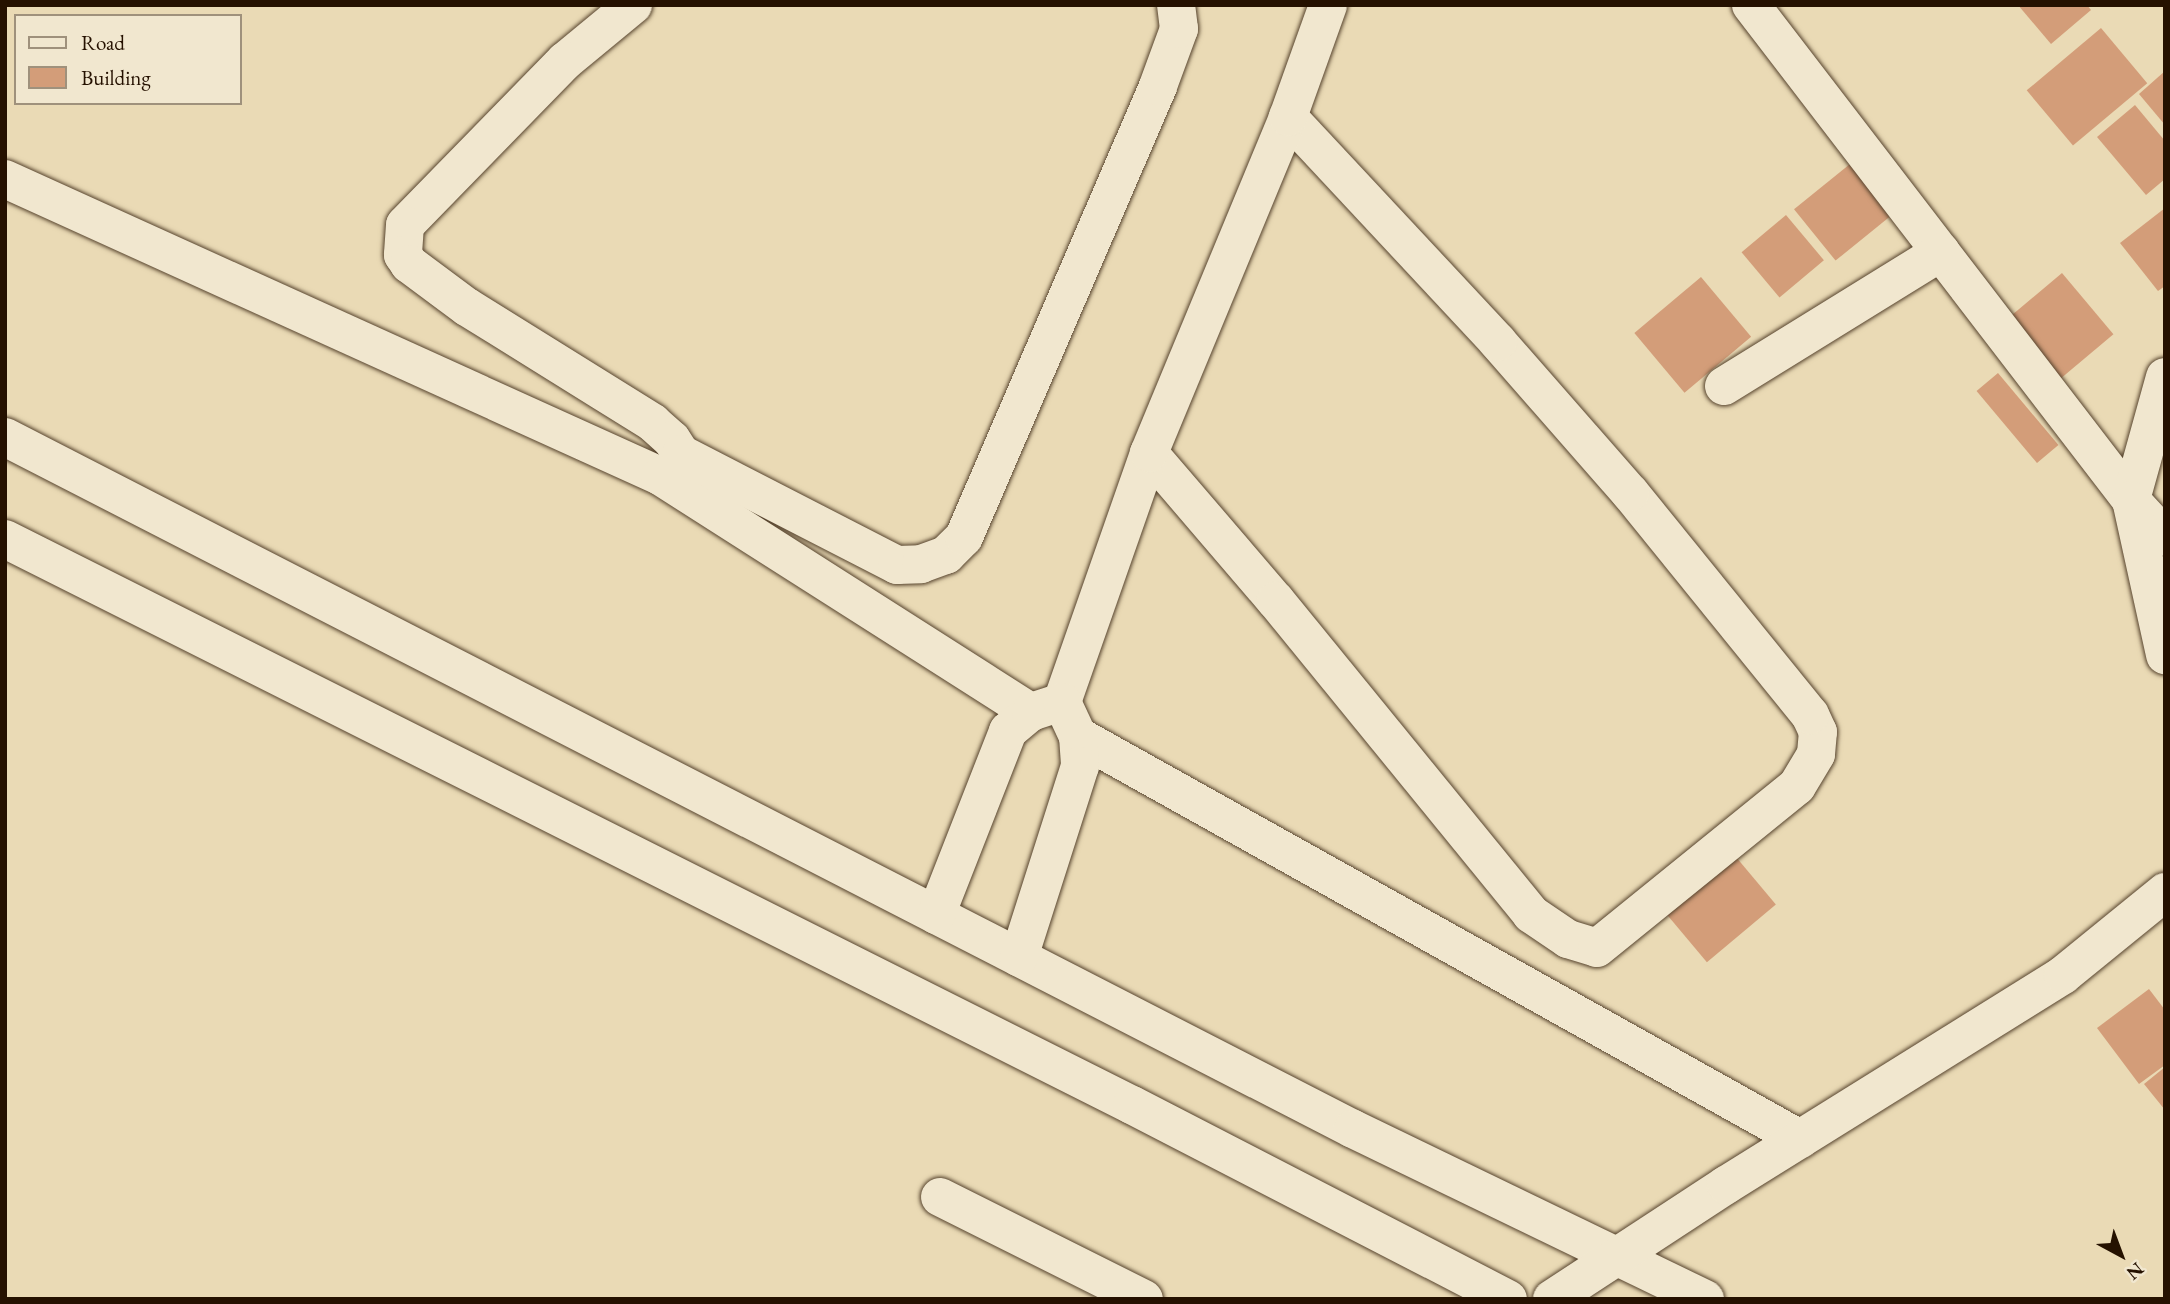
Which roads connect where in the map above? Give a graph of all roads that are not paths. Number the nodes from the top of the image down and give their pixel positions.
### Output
1 (633, 5) edge
2 (1177, 5) edge
3 (1328, 5) edge
4 (1751, 5) edge
5 (1288, 117) junction
6 (5, 179) edge
7 (1941, 252) junction
8 (2165, 377) edge
9 (1724, 386) dead end
10 (5, 437) edge
11 (1149, 453) junction
12 (682, 471) junction
13 (2131, 500) junction
14 (2165, 537) edge
15 (5, 539) edge
16 (2165, 655) edge
17 (1047, 707) junction
18 (1078, 736) junction
19 (2165, 892) edge
20 (936, 915) junction
21 (1019, 957) junction
22 (1800, 1139) junction
23 (940, 1197) dead end
24 (1618, 1254) junction
25 (1144, 1299) edge
26 (1508, 1299) edge
27 (1552, 1299) edge
28 (1705, 1299) edge

1 - 12 street
2 - 12 street
3 - 5 street
4 - 7 street
5 - 11 street
5 - 11 street
6 - 12 street
7 - 9 street
7 - 13 street
8 - 13 street
10 - 20 street
11 - 17 street
12 - 17 street
13 - 14 street
13 - 16 street
15 - 26 street
17 - 18 street
17 - 20 street
18 - 21 street
18 - 22 street
19 - 22 street
20 - 21 street
21 - 24 street
22 - 24 street
23 - 25 street
24 - 27 street
24 - 28 street

